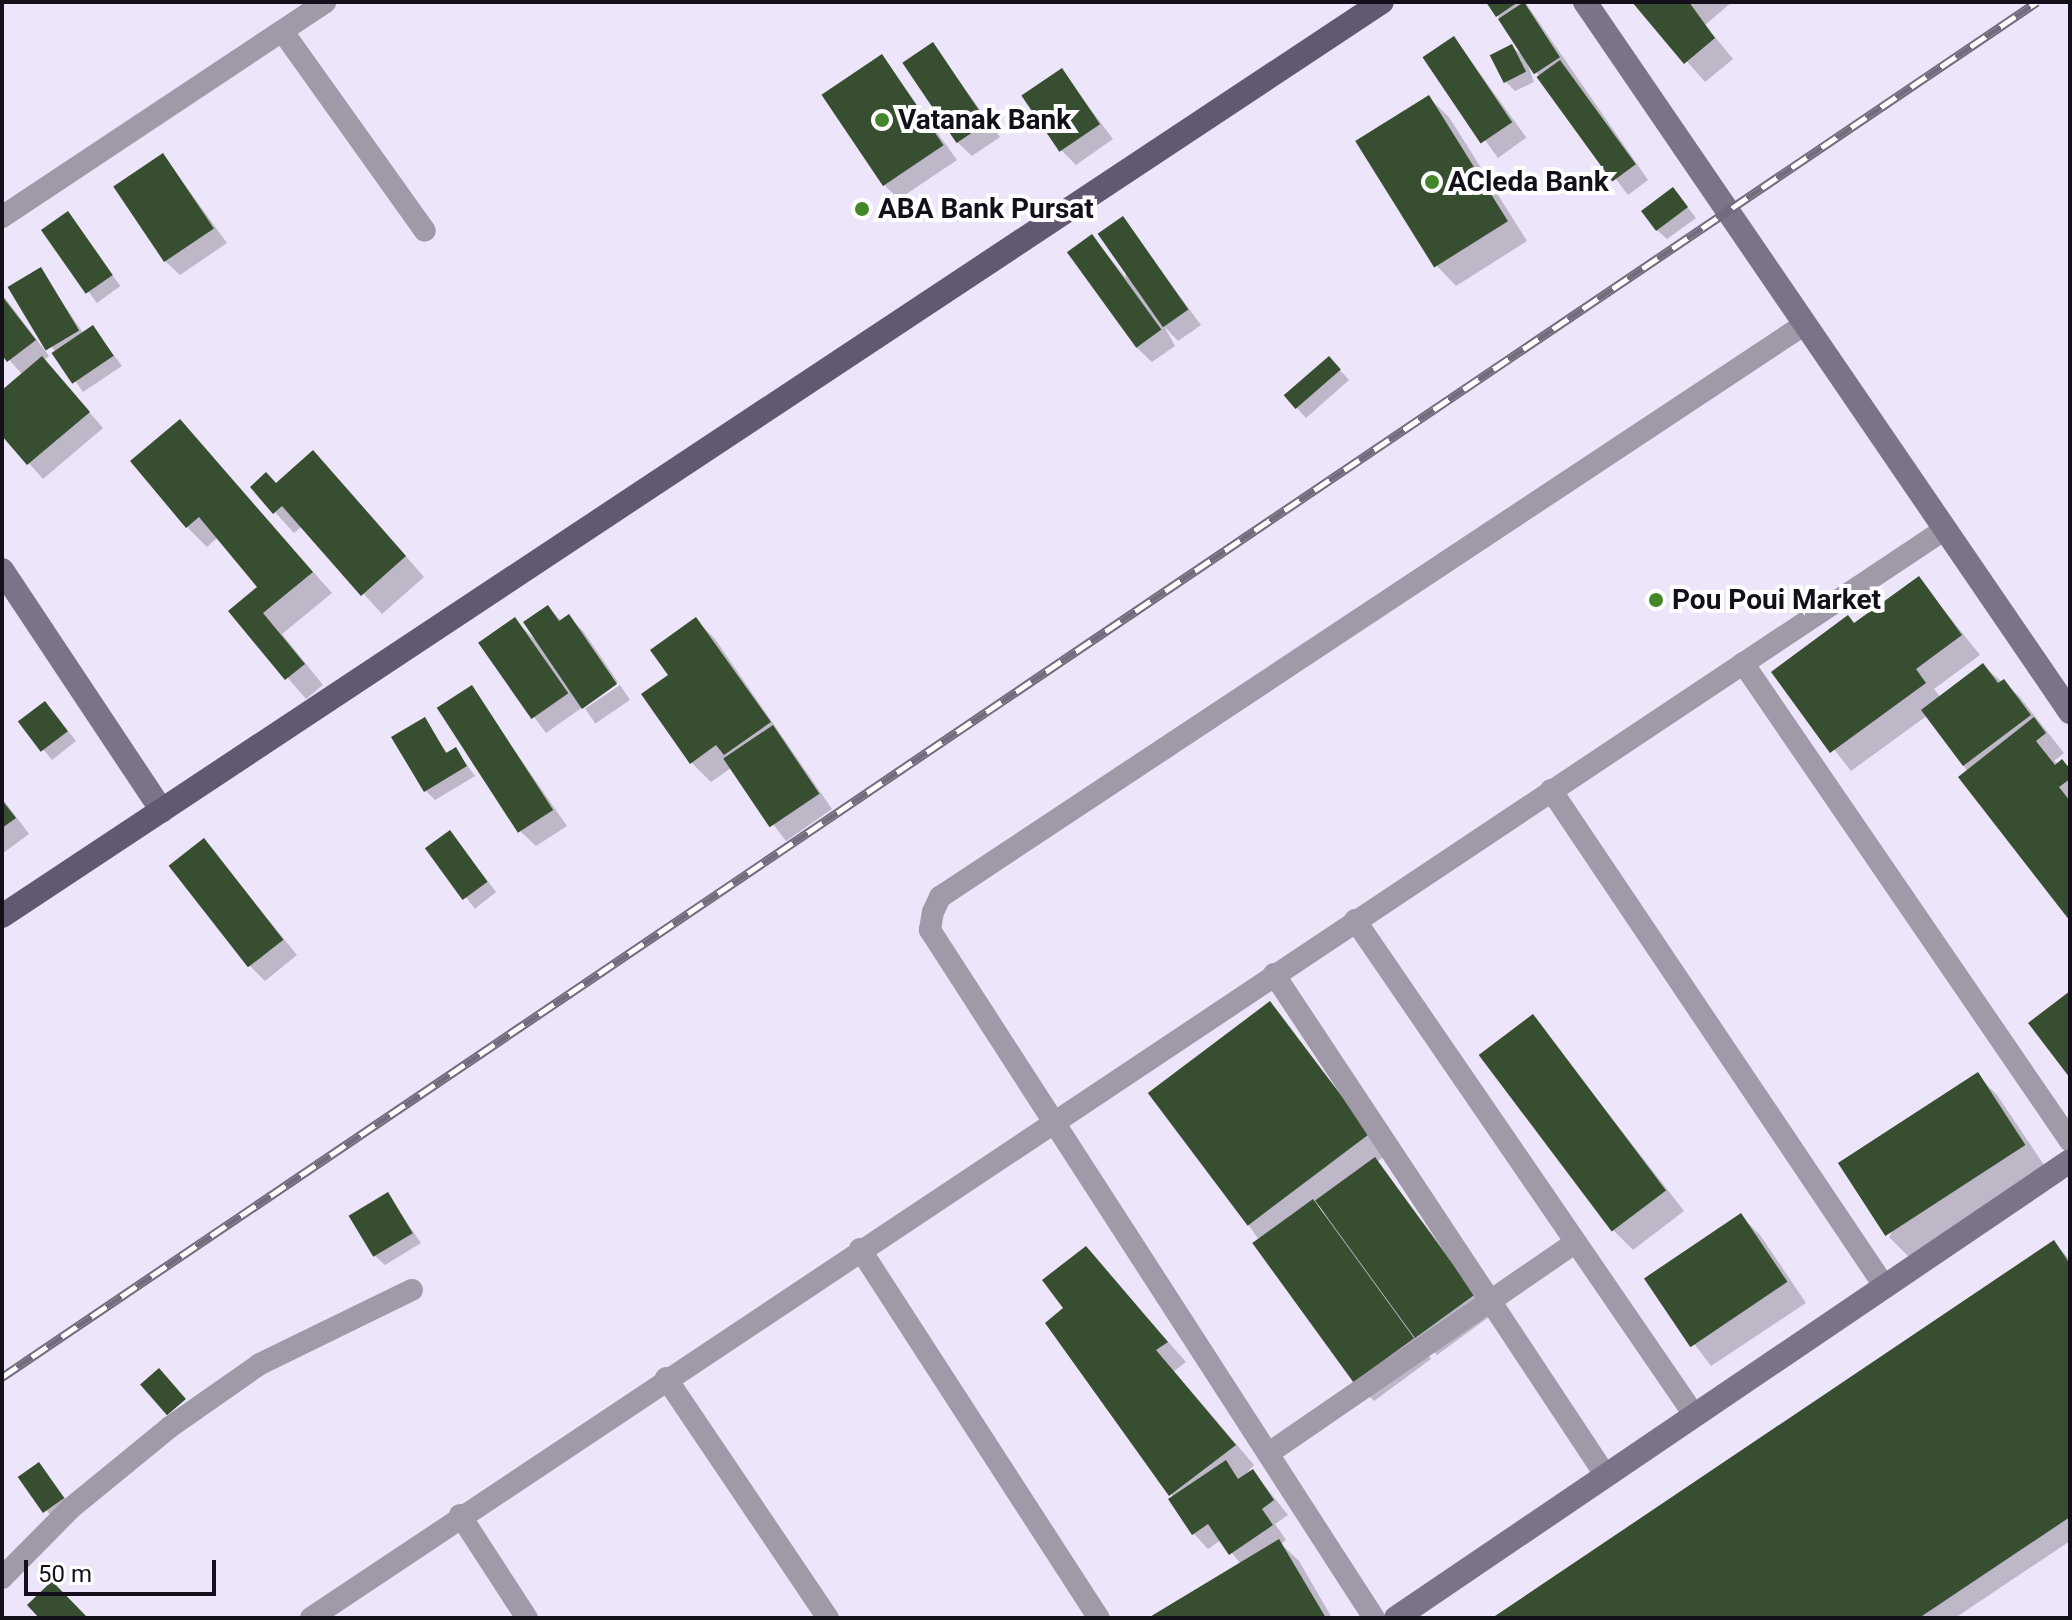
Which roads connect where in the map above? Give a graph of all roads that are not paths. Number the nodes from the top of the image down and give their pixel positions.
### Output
1 (1382, 2) edge
2 (1585, 2) edge
3 (319, 4) edge
4 (283, 32) junction
5 (2, 217) edge
6 (425, 231) dead end
7 (1805, 324) junction
8 (1945, 529) junction
9 (2, 570) edge
10 (1743, 663) junction
11 (2070, 712) edge
12 (1551, 790) junction
13 (162, 811) junction
14 (2, 916) edge
15 (1355, 920) junction
16 (1274, 974) junction
17 (1050, 1123) junction
18 (2070, 1141) edge
19 (2070, 1161) edge
20 (1573, 1244) junction
21 (860, 1249) junction
22 (1885, 1287) junction
23 (412, 1290) dead end
24 (1491, 1302) junction
25 (666, 1378) junction
26 (1695, 1416) junction
27 (1269, 1453) junction
28 (1606, 1476) junction
29 (460, 1515) junction
30 (2, 1578) edge
31 (311, 1618) edge
32 (527, 1618) edge
33 (828, 1618) edge
34 (1099, 1618) edge
35 (1374, 1618) edge
36 (1396, 1618) edge

1 - 13 main road
2 - 7 street
3 - 4 street
4 - 5 street
4 - 6 street
7 - 8 street
7 - 17 street
8 - 10 street
8 - 11 street
9 - 13 street
10 - 12 street
10 - 18 street
12 - 15 street
12 - 22 street
13 - 14 main road
15 - 16 street
15 - 20 street
16 - 17 street
16 - 24 street
17 - 21 street
17 - 27 street
19 - 22 street
20 - 24 street
20 - 26 street
21 - 25 street
21 - 34 street
22 - 26 street
23 - 30 street
24 - 27 street
24 - 28 street
25 - 29 street
25 - 33 street
26 - 28 street
27 - 35 street
28 - 36 street
29 - 31 street
29 - 32 street

